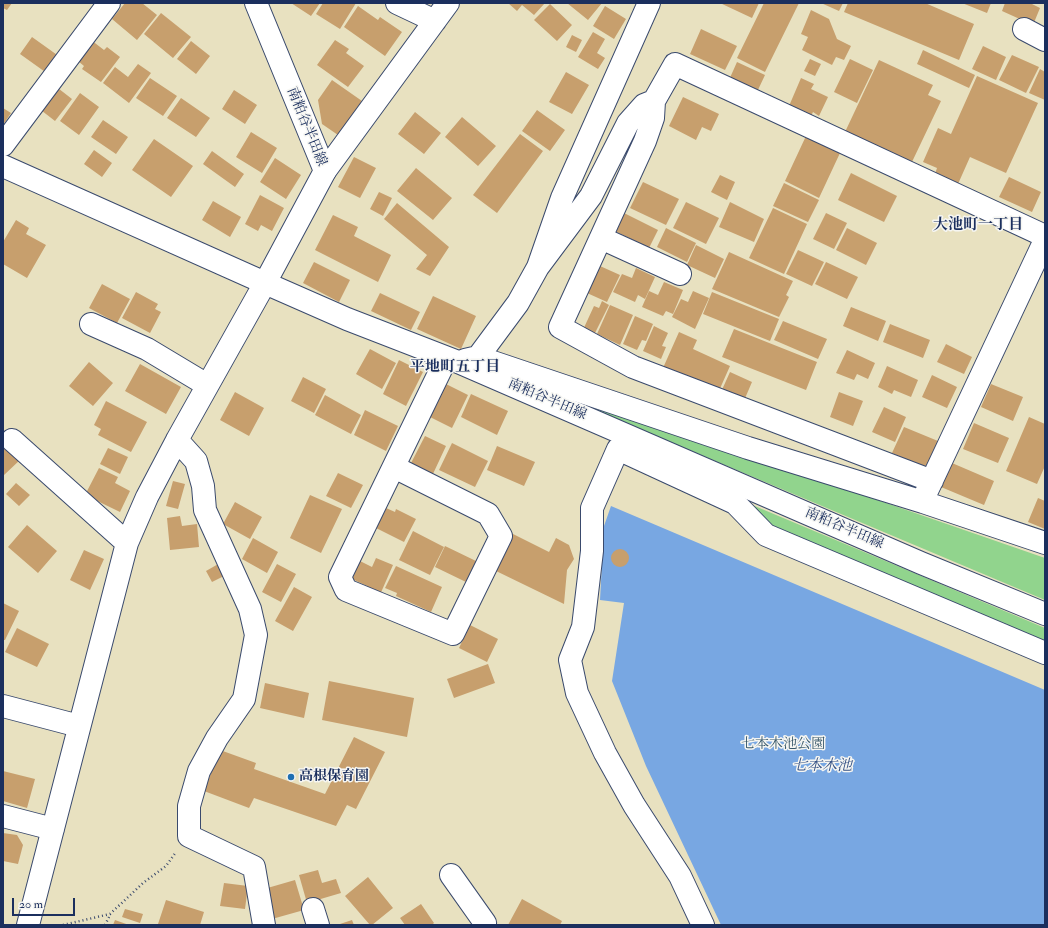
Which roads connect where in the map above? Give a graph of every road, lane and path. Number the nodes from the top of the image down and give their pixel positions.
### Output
1 (109, 3) edge
2 (256, 3) edge
3 (397, 3) edge
4 (448, 3) edge
5 (648, 3) edge
6 (434, 22) junction
7 (1024, 29) dead end
8 (1045, 40) edge
9 (654, 101) junction
10 (3, 145) edge
11 (3, 166) edge
12 (324, 172) junction
13 (1045, 236) edge
14 (601, 238) junction
15 (1045, 240) edge
16 (538, 267) junction
17 (680, 274) dead end
18 (265, 283) junction
19 (91, 324) dead end
20 (461, 359) junction
21 (207, 385) junction
22 (12, 440) dead end
23 (177, 440) junction
24 (394, 467) junction
25 (932, 480) junction
26 (922, 502) junction
27 (127, 543) junction
28 (1045, 543) edge
29 (1045, 614) edge
30 (1045, 653) edge
31 (3, 706) edge
32 (79, 726) junction
33 (3, 816) edge
34 (53, 829) junction
35 (189, 836) junction
36 (451, 875) dead end
37 (110, 914) junction
38 (28, 925) edge
39 (63, 925) edge
40 (105, 925) edge
41 (264, 925) edge
42 (484, 925) edge
43 (703, 925) edge

1 - 10 street
2 - 12 street, 南粕谷半田線
3 - 6 street
4 - 6 street
5 - 16 street
6 - 12 street
7 - 8 street
9 - 13 street
9 - 14 street
9 - 16 street
11 - 18 street
12 - 18 street, 南粕谷半田線
14 - 17 street
14 - 25 street
15 - 25 street
16 - 20 street
18 - 20 street, 南粕谷半田線
18 - 21 street
19 - 21 street
20 - 24 street
20 - 26 street
20 - 29 street, 南粕谷半田線
21 - 23 street
22 - 27 street
23 - 27 street
23 - 35 street
24 - 24 street
25 - 26 street
26 - 28 street
27 - 32 street
30 - 43 street
31 - 32 street
32 - 34 street
33 - 34 street
34 - 38 street
35 - 37 path
35 - 41 street
36 - 42 street
37 - 39 path
37 - 40 path

